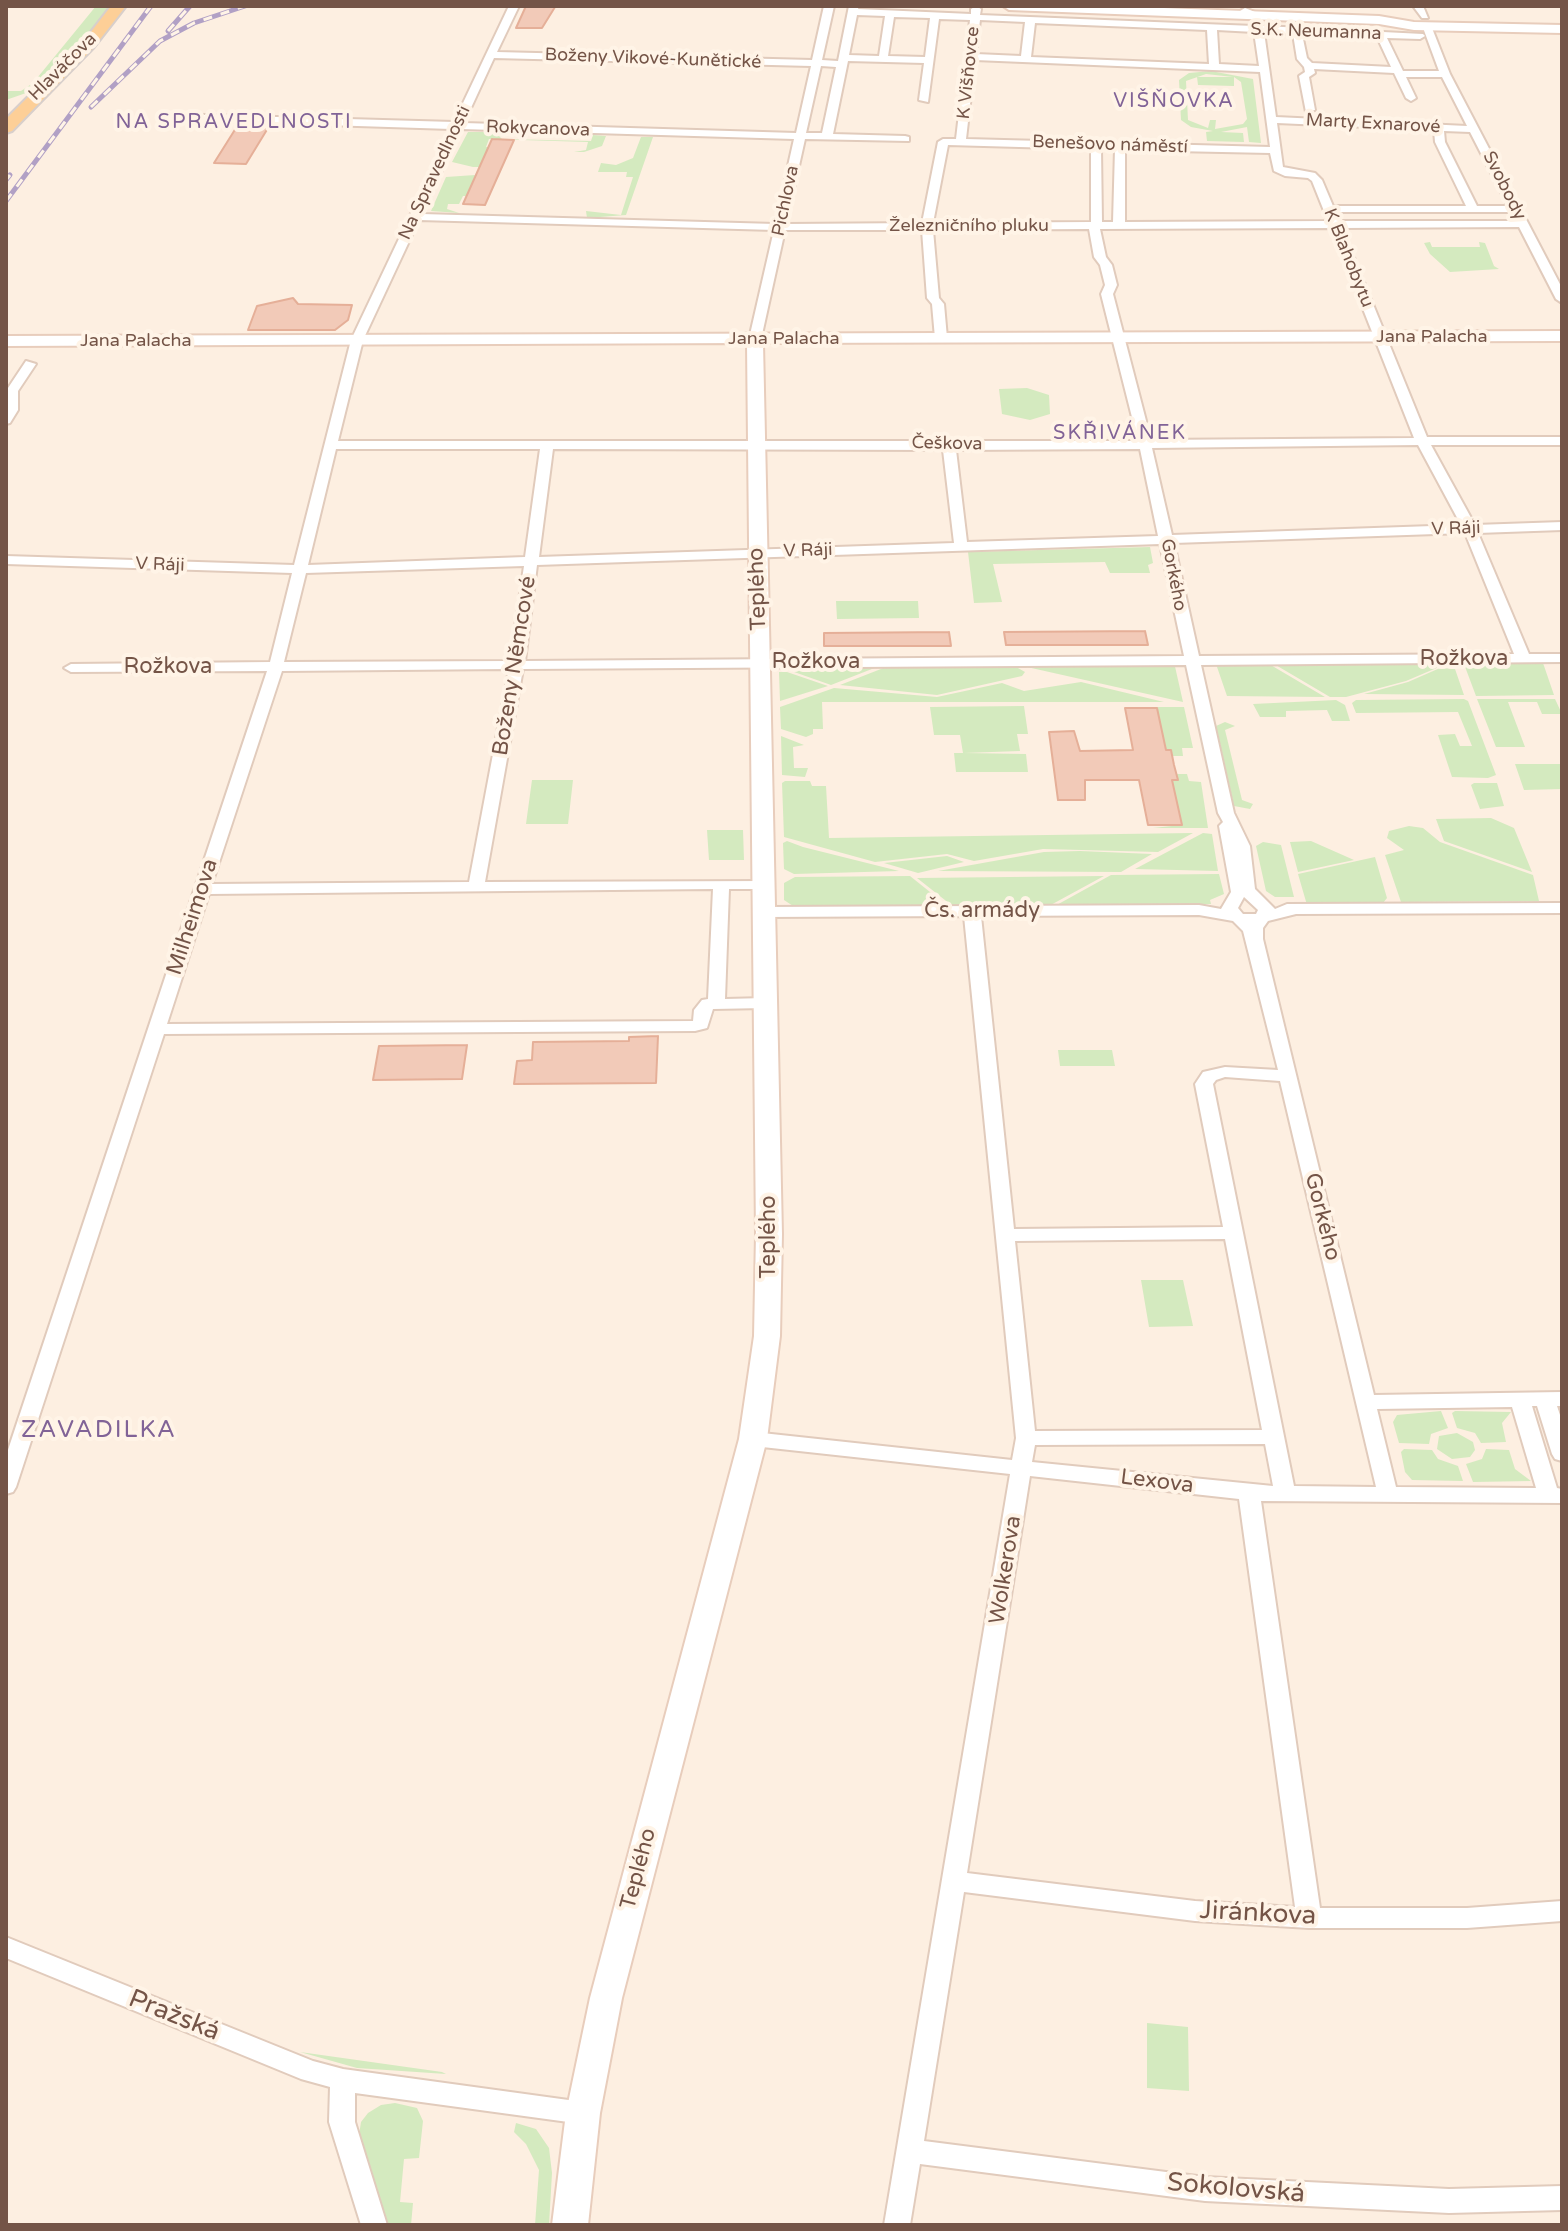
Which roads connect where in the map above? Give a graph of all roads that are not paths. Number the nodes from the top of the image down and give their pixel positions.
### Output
1 (119, 6) edge
2 (514, 6) edge
3 (829, 6) edge
4 (977, 6) edge
5 (1009, 6) edge
6 (1123, 6) edge
7 (853, 9) edge
8 (890, 14) junction
9 (935, 16) junction
10 (1405, 16) edge
11 (974, 18) junction
12 (1254, 19) junction
13 (1030, 20) junction
14 (1424, 21) edge
15 (1562, 26) edge
16 (1212, 28) junction
17 (1297, 31) junction
18 (1380, 34) junction
19 (491, 55) junction
20 (970, 57) junction
21 (1026, 58) junction
22 (883, 59) junction
23 (929, 60) junction
24 (842, 61) junction
25 (816, 64) junction
26 (1309, 66) junction
27 (1214, 67) junction
28 (1264, 69) junction
29 (1398, 72) junction
30 (1445, 74) junction
31 (1411, 98) dead end
32 (924, 100) dead end
33 (1310, 110) dead end
34 (170, 117) dead end
35 (1271, 120) junction
36 (457, 126) junction
37 (6, 128) edge
38 (1439, 128) junction
39 (1474, 129) junction
40 (800, 136) junction
41 (827, 136) junction
42 (905, 139) dead end
43 (961, 141) junction
44 (943, 144) joint
45 (1096, 145) junction
46 (1120, 146) junction
47 (1275, 150) junction
48 (1328, 209) junction
49 (1405, 209) junction
50 (1473, 209) junction
51 (1516, 209) junction
52 (415, 217) junction
53 (1119, 224) junction
54 (1524, 224) junction
55 (1091, 225) junction
56 (1334, 225) junction
57 (1412, 225) junction
58 (927, 226) junction
59 (780, 227) junction
60 (1562, 299) edge
61 (1562, 336) edge
62 (1380, 337) junction
63 (941, 338) junction
64 (1120, 338) junction
65 (755, 339) junction
66 (357, 340) junction
67 (6, 341) edge
68 (30, 364) dead end
69 (6, 420) edge
70 (1422, 441) junction
71 (1562, 441) edge
72 (755, 443) junction
73 (547, 444) junction
74 (949, 444) junction
75 (1145, 444) junction
76 (331, 445) junction
77 (1562, 526) edge
78 (1470, 529) junction
79 (1165, 539) junction
80 (961, 546) junction
81 (757, 553) junction
82 (6, 560) edge
83 (532, 561) junction
84 (300, 569) junction
85 (1523, 658) junction
86 (1562, 658) edge
87 (1191, 659) junction
88 (761, 663) junction
89 (517, 665) junction
90 (276, 666) junction
91 (71, 668) dead end
92 (1226, 813) junction
93 (721, 884) junction
94 (764, 884) junction
95 (476, 887) junction
96 (202, 889) junction
97 (1562, 908) edge
98 (1235, 909) junction
99 (1261, 909) junction
100 (972, 911) junction
101 (764, 912) junction
102 (1255, 939) junction
103 (716, 1003) junction
104 (766, 1003) junction
105 (156, 1029) junction
106 (1288, 1076) junction
107 (1234, 1233) junction
108 (1005, 1235) junction
109 (1553, 1399) edge
110 (1520, 1400) junction
111 (1366, 1402) junction
112 (1273, 1437) junction
113 (1026, 1438) junction
114 (753, 1439) junction
115 (1562, 1454) edge
116 (1023, 1466) junction
117 (6, 1487) edge
118 (1249, 1493) junction
119 (1285, 1495) junction
120 (1388, 1495) junction
121 (1555, 1496) edge
122 (955, 1881) junction
123 (1562, 1911) edge
124 (1309, 1918) junction
125 (6, 1947) edge
126 (343, 2080) junction
127 (583, 2113) junction
128 (911, 2151) junction
129 (1562, 2198) edge
130 (374, 2225) edge
131 (570, 2225) edge
132 (897, 2225) edge

1 - 37 main road, Hlaváčova
2 - 19 street, Na Spravedlnosti
3 - 25 street, Pichlova
4 - 11 street, K Višňovce
5 - 12 main road
6 - 12 main road
7 - 8 street, S.K. Neumanna
7 - 24 street
8 - 9 street, S.K. Neumanna
8 - 22 street
9 - 11 street, S.K. Neumanna
9 - 23 street
10 - 12 main road
10 - 14 main road
11 - 13 street, S.K. Neumanna
11 - 20 street, K Višňovce
12 - 16 street, S.K. Neumanna
12 - 17 street, S.K. Neumanna
12 - 28 street
13 - 16 street, S.K. Neumanna
13 - 21 street
14 - 15 main road
14 - 18 street, S.K. Neumanna
14 - 30 street, Svobody
16 - 27 street
17 - 18 street, S.K. Neumanna
17 - 26 street
18 - 29 street
19 - 25 street, Boženy Vikové-Kunětické
19 - 36 street, Na Spravedlnosti
20 - 21 street
20 - 43 street, K Višňovce
21 - 27 street
22 - 23 street
22 - 24 street
23 - 32 street
24 - 25 street
24 - 41 street
25 - 40 street, Pichlova
26 - 29 street
26 - 33 street
27 - 28 street
28 - 35 street
29 - 30 street
29 - 31 street
30 - 39 street, Svobody
34 - 36 street, Rokycanova
35 - 38 street, Marty Exnarové
35 - 47 street
36 - 40 street, Rokycanova
36 - 52 street, Na Spravedlnosti
38 - 39 street, Marty Exnarové
38 - 50 street
39 - 51 street, Svobody
40 - 41 street, Rokycanova
40 - 59 street, Pichlova
41 - 42 street, Rokycanova
43 - 44 street, Benešovo náměstí
43 - 45 street, Benešovo náměstí
44 - 58 street, K Višňovce
45 - 46 street, Benešovo náměstí
45 - 55 street
46 - 47 street, Benešovo náměstí
46 - 53 street
47 - 48 street, K Blahobytu
48 - 49 street
48 - 56 street, K Blahobytu
49 - 50 street
49 - 57 street
50 - 51 street
51 - 54 street, Svobody
52 - 59 street, Železničního pluku
52 - 66 street, Na Spravedlnosti
53 - 55 street, Železničního pluku
53 - 56 street, Železničního pluku
54 - 57 street, Železničního pluku
54 - 60 street, Svobody
55 - 58 street, Železničního pluku
55 - 64 street, Gorkého
56 - 57 street, Železničního pluku
56 - 62 street, K Blahobytu
58 - 59 street, Železničního pluku
58 - 63 street, K Višňovce
59 - 65 street, Pichlova
61 - 62 main road, Jana Palacha
62 - 64 main road, Jana Palacha
62 - 70 street, K Blahobytu
63 - 64 main road, Jana Palacha
63 - 65 main road, Jana Palacha
64 - 75 street, Gorkého
65 - 66 main road, Jana Palacha
65 - 72 main road, Teplého
66 - 67 main road, Jana Palacha
66 - 76 street, Milheimova
68 - 69 street
70 - 71 street, Češkova
70 - 75 street, Češkova
70 - 78 street, K Blahobytu
72 - 73 street, Češkova
72 - 74 street, Češkova
72 - 81 main road, Teplého
73 - 76 street, Češkova
73 - 83 street, Boženy Němcové
74 - 75 street, Češkova
74 - 80 street
75 - 79 street, Gorkého
76 - 84 street, Milheimova
77 - 78 street, V Ráji
78 - 79 street, V Ráji
78 - 85 street, K Blahobytu
79 - 80 street, V Ráji
79 - 87 street, Gorkého
80 - 81 street, V Ráji
81 - 83 street, V Ráji
81 - 88 main road, Teplého
82 - 84 street, V Ráji
83 - 84 street, V Ráji
83 - 89 street, Boženy Němcové
84 - 90 street, Milheimova
85 - 86 street, Rožkova
85 - 87 street, Rožkova
87 - 88 street, Rožkova
87 - 92 street, Gorkého
88 - 89 street, Rožkova
88 - 94 main road, Teplého
89 - 90 street, Rožkova
89 - 95 street, Boženy Němcové
90 - 91 street, Rožkova
90 - 96 street, Milheimova
92 - 98 street, Gorkého
92 - 99 street, Gorkého
93 - 94 street
93 - 95 street
93 - 103 street
94 - 101 main road, Teplého
95 - 96 street
96 - 105 street, Milheimova
97 - 99 street, Čs. armády
98 - 99 street, Čs. armády
98 - 100 street, Čs. armády
98 - 102 street, Gorkého
99 - 102 street
100 - 101 street, Čs. armády
100 - 108 street, Wolkerova
101 - 104 main road, Teplého
102 - 106 street, Gorkého
103 - 104 street
103 - 105 street
104 - 114 main road, Teplého
105 - 117 street, Milheimova
106 - 107 street
106 - 111 street, Gorkého
107 - 108 street
107 - 112 street
108 - 113 street, Wolkerova
109 - 110 street
109 - 115 street
110 - 111 street
110 - 121 street
111 - 120 street, Gorkého
112 - 113 street
112 - 119 street
113 - 116 street, Wolkerova
114 - 116 street, Lexova
114 - 127 main road, Teplého
116 - 118 street, Lexova
116 - 122 street, Wolkerova
118 - 119 street, Lexova
118 - 124 street
119 - 120 street, Lexova
120 - 121 street, Lexova
122 - 124 street, Jiránkova
122 - 128 street, Wolkerova
123 - 124 street, Jiránkova
125 - 126 street, Pražská
126 - 127 street, Pražská
126 - 130 street
127 - 131 main road
128 - 129 street, Sokolovská
128 - 132 street, Wolkerova

